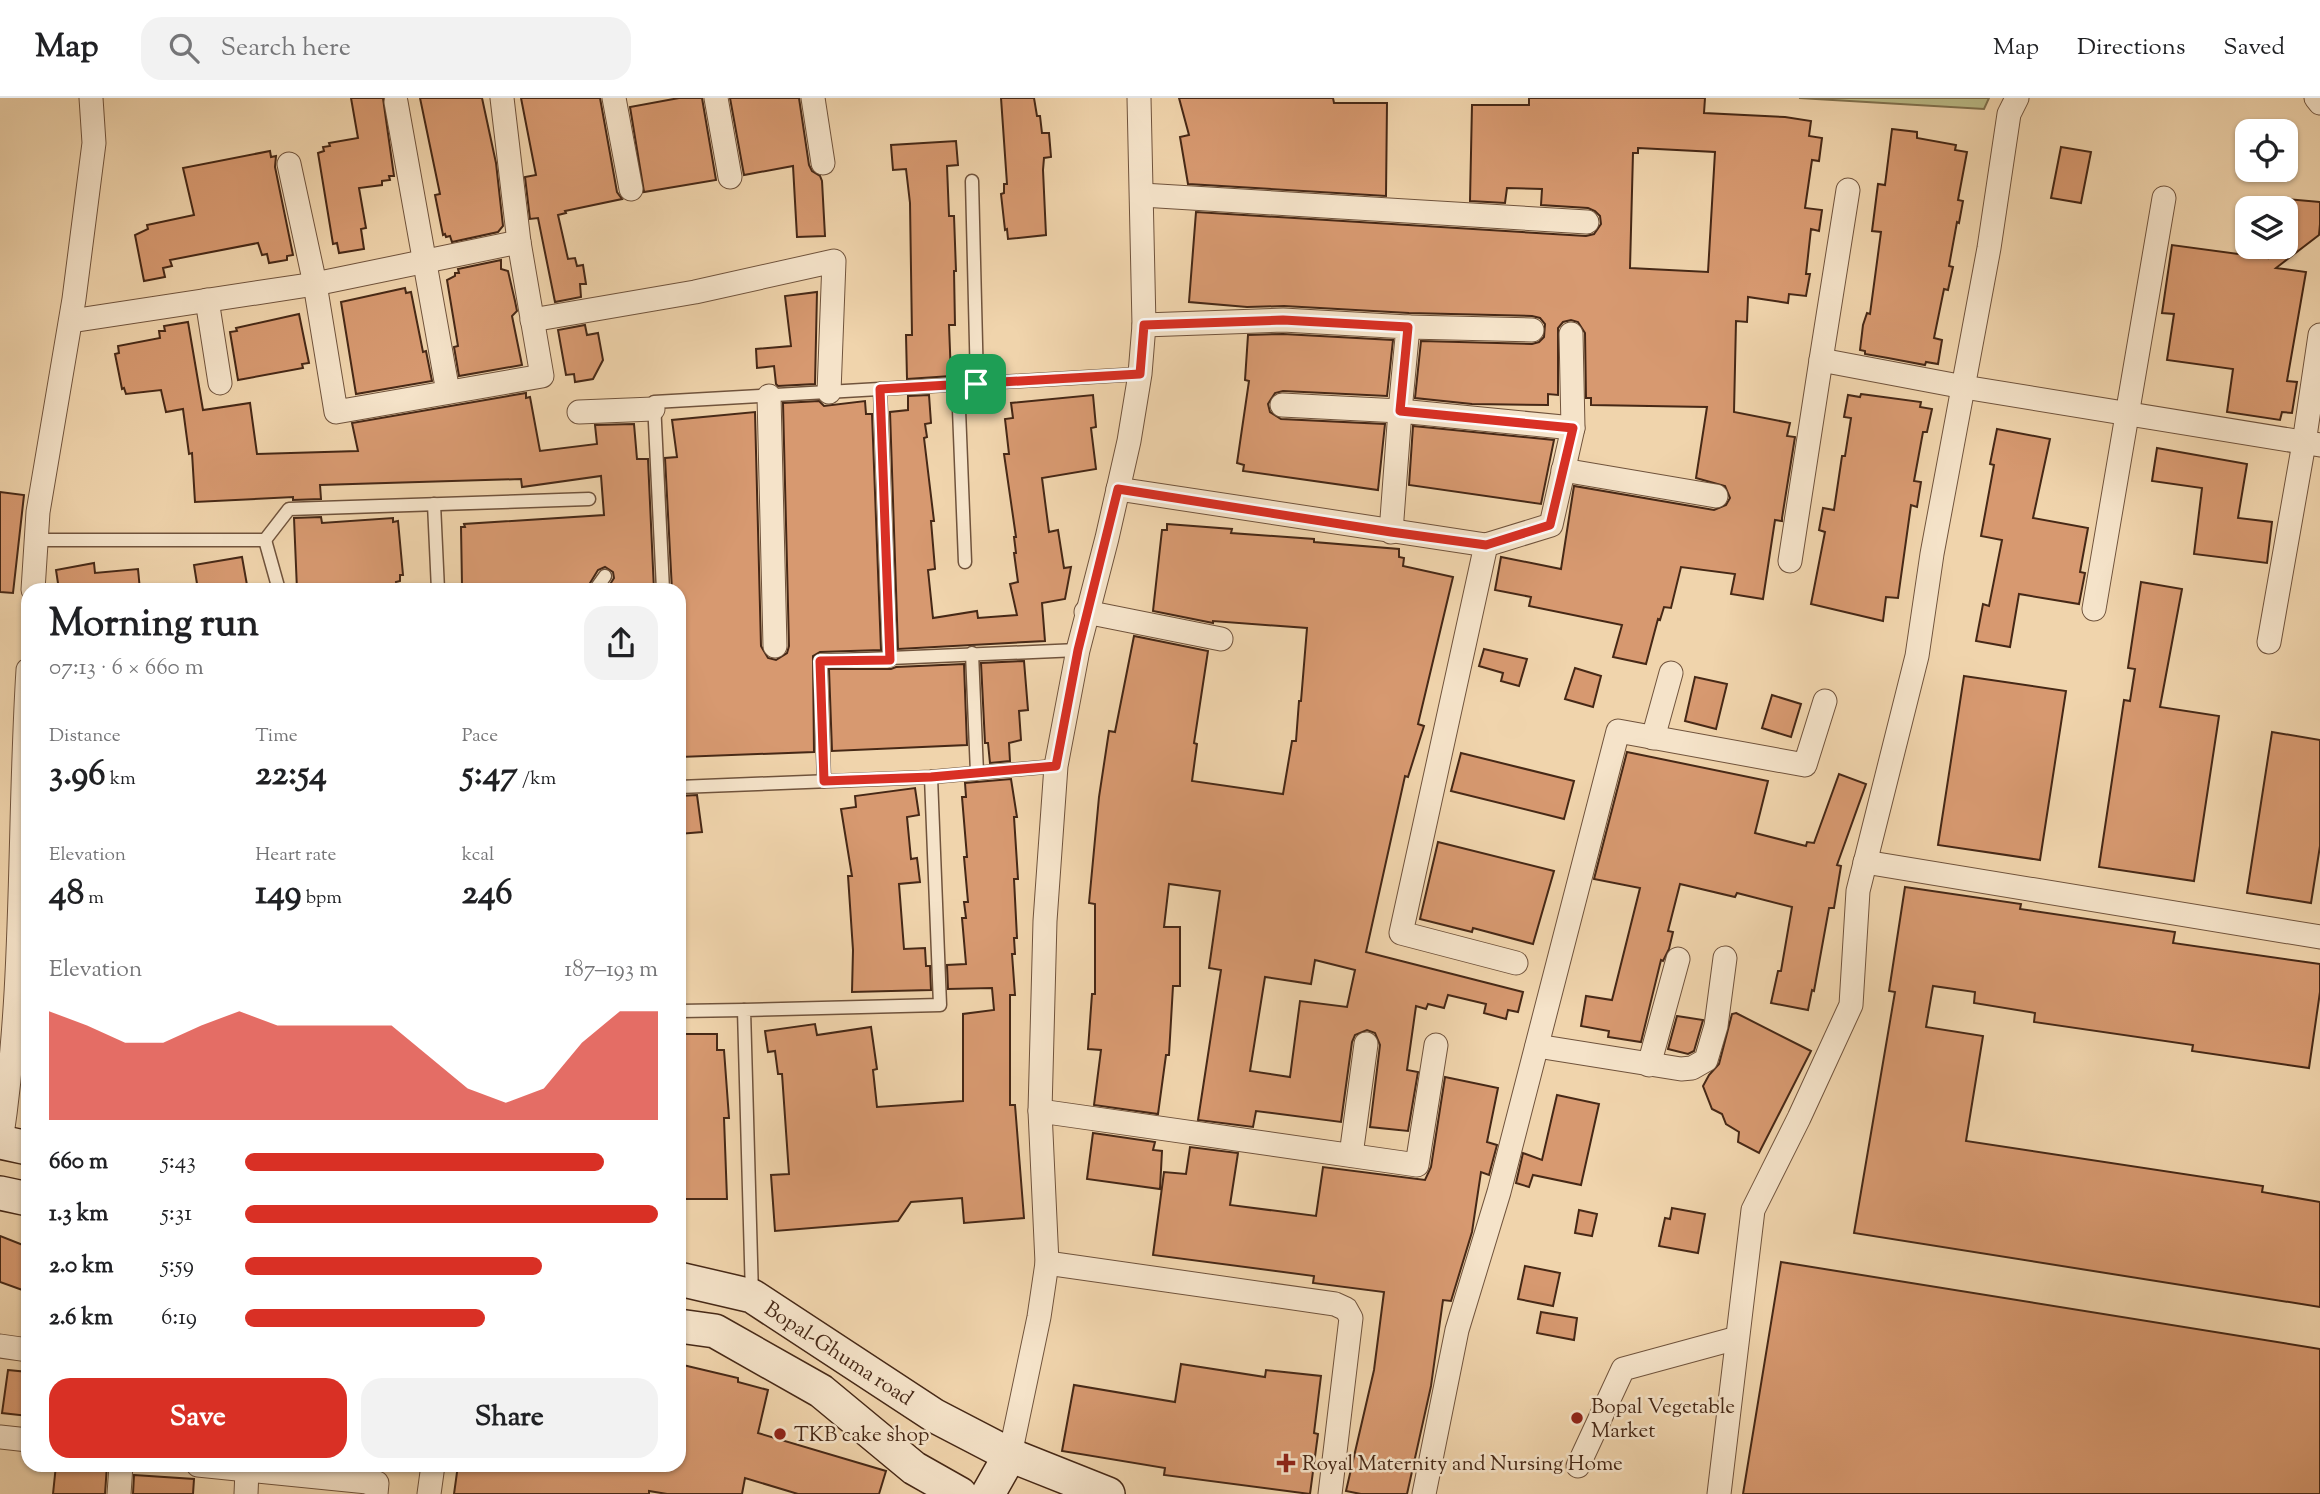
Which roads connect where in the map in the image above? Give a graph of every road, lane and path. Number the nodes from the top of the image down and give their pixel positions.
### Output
1 (91, 98) edge
2 (502, 98) edge
3 (614, 98) edge
4 (716, 98) edge
5 (813, 98) edge
6 (1139, 98) edge
7 (2017, 98) edge
8 (2316, 98) edge
9 (396, 102) dead end
10 (2320, 103) edge
11 (823, 163) dead end
12 (289, 164) dead end
13 (730, 177) dead end
14 (972, 181) dead end
15 (631, 189) dead end
16 (1848, 190) dead end
17 (1143, 195) junction
18 (2164, 198) dead end
19 (1587, 222) dead end
20 (519, 242) junction
21 (425, 261) junction
22 (315, 284) junction
23 (207, 300) junction
24 (532, 320) junction
25 (71, 321) junction
26 (1144, 325) junction
27 (1408, 327) junction
28 (1532, 330) dead end
29 (1570, 334) dead end
30 (2320, 335) edge
31 (1821, 360) junction
32 (1140, 374) junction
33 (220, 383) dead end
34 (958, 384) junction
35 (976, 384) junction
36 (1964, 387) junction
37 (880, 389) junction
38 (448, 392) junction
39 (828, 392) junction
40 (769, 396) junction
41 (1282, 405) dead end
42 (653, 409) junction
43 (1400, 411) junction
44 (579, 412) dead end
45 (2127, 413) junction
46 (1573, 428) junction
47 (2312, 444) edge
48 (1563, 470) junction
49 (1118, 489) junction
50 (1716, 496) dead end
51 (589, 499) dead end
52 (434, 504) junction
53 (1391, 532) junction
54 (36, 540) junction
55 (265, 540) junction
56 (1486, 545) junction
57 (1790, 561) dead end
58 (965, 562) dead end
59 (605, 576) dead end
60 (33, 583) edge
61 (277, 583) edge
62 (438, 583) edge
63 (600, 583) edge
64 (663, 583) edge
65 (2094, 609) dead end
66 (1086, 612) junction
67 (1221, 639) dead end
68 (2269, 642) dead end
69 (775, 646) dead end
70 (1078, 650) junction
71 (972, 653) junction
72 (890, 660) junction
73 (1671, 673) dead end
74 (1825, 701) dead end
75 (1653, 738) junction
76 (1056, 766) junction
77 (977, 773) junction
78 (931, 777) junction
79 (824, 781) junction
80 (686, 787) edge
81 (1865, 862) junction
82 (21, 863) edge
83 (2320, 937) edge
84 (1725, 958) dead end
85 (1678, 959) dead end
86 (1516, 963) dead end
87 (744, 1010) junction
88 (686, 1011) edge
89 (1366, 1044) dead end
90 (1436, 1045) dead end
91 (1537, 1046) junction
92 (1649, 1065) junction
93 (1040, 1111) junction
94 (0, 1142) edge
95 (21, 1146) edge
96 (1351, 1155) junction
97 (0, 1193) edge
98 (21, 1198) edge
99 (1047, 1264) junction
100 (686, 1281) edge
101 (752, 1296) junction
102 (686, 1327) edge
103 (1737, 1338) junction
104 (0, 1346) edge
105 (21, 1349) edge
106 (0, 1437) edge
107 (21, 1439) edge
108 (1010, 1455) junction
109 (1578, 1466) dead end
110 (121, 1472) edge
111 (247, 1472) edge
112 (267, 1472) edge
113 (432, 1472) edge
114 (947, 1491) edge
115 (119, 1494) edge
116 (246, 1494) edge
117 (376, 1494) edge
118 (429, 1494) edge
119 (988, 1494) edge
120 (1108, 1494) edge
121 (1330, 1494) edge
122 (1424, 1494) edge
123 (1718, 1494) edge

1 - 25 street
2 - 20 street
3 - 15 street
4 - 13 street
5 - 11 street
6 - 17 street
7 - 36 street
8 - 10 street
9 - 21 street
12 - 22 street
14 - 35 lane
16 - 31 street
17 - 19 street
17 - 26 street
18 - 45 street
20 - 21 street
20 - 24 street
21 - 22 street
21 - 38 street
22 - 23 street
22 - 38 street
23 - 25 street
23 - 33 street
24 - 38 street
24 - 39 street
25 - 54 street
26 - 27 street
26 - 32 street
27 - 28 street
27 - 43 street
29 - 46 street
30 - 47 street
31 - 36 street
31 - 57 street
32 - 35 lane
32 - 49 street
34 - 35 lane
34 - 37 lane
34 - 58 lane
36 - 45 street
36 - 81 street
37 - 39 lane
37 - 72 lane
39 - 40 lane
40 - 42 lane
40 - 69 street
41 - 43 street
42 - 44 street
42 - 64 lane
43 - 46 street
43 - 53 street
45 - 47 street
45 - 65 street
46 - 48 street
47 - 68 street
48 - 50 street
48 - 56 street
49 - 53 street
49 - 66 street
51 - 52 lane
52 - 55 lane
52 - 62 lane
53 - 56 street
54 - 55 lane
54 - 60 street
55 - 61 lane
56 - 86 street
59 - 63 lane
66 - 67 street
66 - 70 street
70 - 71 lane
70 - 76 street
71 - 72 lane
71 - 77 lane
72 - 79 lane
73 - 75 street
74 - 75 street
75 - 91 street
76 - 77 lane
76 - 93 street
77 - 78 lane
78 - 79 lane
78 - 87 lane
79 - 80 lane
81 - 83 street
81 - 103 street
82 - 94 street
84 - 92 street
85 - 92 street
87 - 88 lane
87 - 101 lane
89 - 96 street
90 - 96 street
91 - 92 street
91 - 122 street
93 - 96 street
93 - 99 street
94 - 95 street
97 - 98 street
99 - 108 street
99 - 121 street
100 - 101 street, Bopal-Ghuma road
101 - 108 street, Bopal-Ghuma road
102 - 114 street
103 - 109 street
103 - 123 street
104 - 105 street
106 - 107 street
108 - 119 street
108 - 120 street, Bopal-Ghuma road
110 - 115 street
111 - 116 street
112 - 117 street
113 - 118 street

